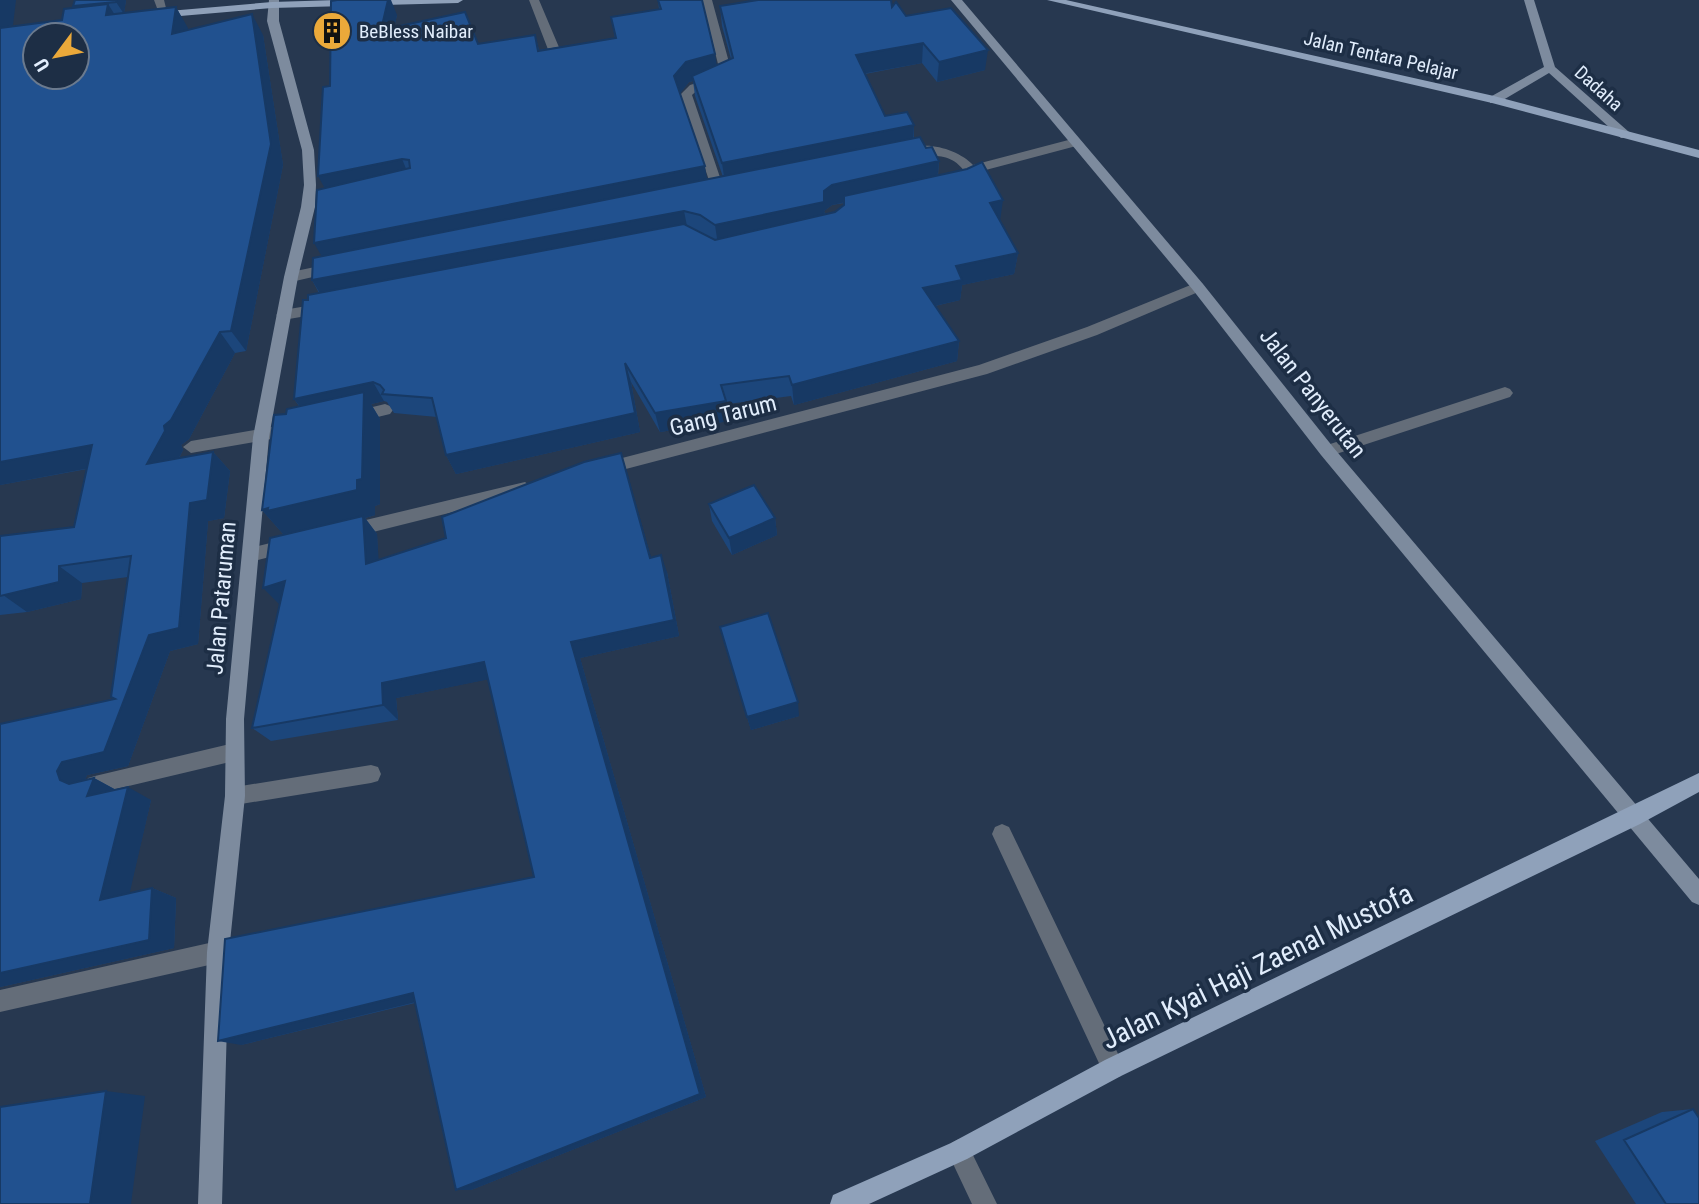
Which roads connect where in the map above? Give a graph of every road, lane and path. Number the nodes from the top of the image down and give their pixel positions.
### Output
1 (159, 0) edge
2 (458, 0) edge
3 (534, 0) edge
4 (707, 0) edge
5 (956, 0) edge
6 (1052, 0) edge
7 (1529, 0) edge
8 (273, 2) edge
9 (164, 14) junction
10 (150, 15) edge
11 (555, 52) edge
12 (1550, 68) junction
13 (1494, 100) junction
14 (1625, 135) junction
15 (1076, 142) junction
16 (1699, 154) edge
17 (898, 155) edge
18 (971, 170) junction
19 (953, 187) edge
20 (719, 192) edge
21 (344, 266) edge
22 (291, 277) junction
23 (1198, 287) junction
24 (338, 305) edge
25 (284, 316) junction
26 (1505, 393) dead end
27 (385, 410) edge
28 (335, 421) edge
29 (310, 426) edge
30 (261, 437) junction
31 (191, 447) dead end
32 (1327, 451) junction
33 (586, 473) edge
34 (538, 485) edge
35 (337, 534) edge
36 (304, 542) edge
37 (250, 555) junction
38 (234, 752) junction
39 (371, 774) dead end
40 (1699, 782) edge
41 (95, 786) edge
42 (235, 796) junction
43 (1633, 817) junction
44 (1002, 834) dead end
45 (1699, 895) edge
46 (218, 952) junction
47 (0, 1001) edge
48 (1113, 1068) junction
49 (959, 1151) junction
50 (210, 1204) edge
51 (842, 1204) edge
52 (985, 1204) edge

1 - 9 street
2 - 8 main road
3 - 11 street
4 - 20 street
5 - 15 street, Jalan Panyerutan
6 - 13 main road, Jalan Tentara Pelajar
7 - 12 street, Dadaha
8 - 9 main road
8 - 22 street, Jalan Pataruman
9 - 10 main road
12 - 13 street, Dadaha
12 - 14 street, Dadaha
13 - 14 main road, Jalan Tentara Pelajar
14 - 16 main road, Jalan Tentara Pelajar
15 - 18 street
15 - 23 street, Jalan Panyerutan
17 - 18 street
18 - 19 street
21 - 22 street
22 - 25 street, Jalan Pataruman
23 - 32 street, Jalan Panyerutan
23 - 33 street, Gang Tarum
24 - 25 street
25 - 30 street, Jalan Pataruman
26 - 32 street
27 - 28 street
29 - 30 street
30 - 31 street
30 - 37 street, Jalan Pataruman
32 - 43 street, Jalan Panyerutan
34 - 35 street
36 - 37 street
37 - 38 street, Jalan Pataruman
38 - 41 street
38 - 42 street, Jalan Pataruman
39 - 42 street
40 - 43 main road, Jalan Kyai Haji Zaenal Mustofa
42 - 46 street, Jalan Pataruman
43 - 45 street, Jalan Panyerutan
43 - 48 main road, Jalan Kyai Haji Zaenal Mustofa
44 - 48 street
46 - 47 street
46 - 50 street, Jalan Pataruman
48 - 49 main road, Jalan Kyai Haji Zaenal Mustofa
49 - 51 main road, Jalan Kyai Haji Zaenal Mustofa
49 - 52 street

